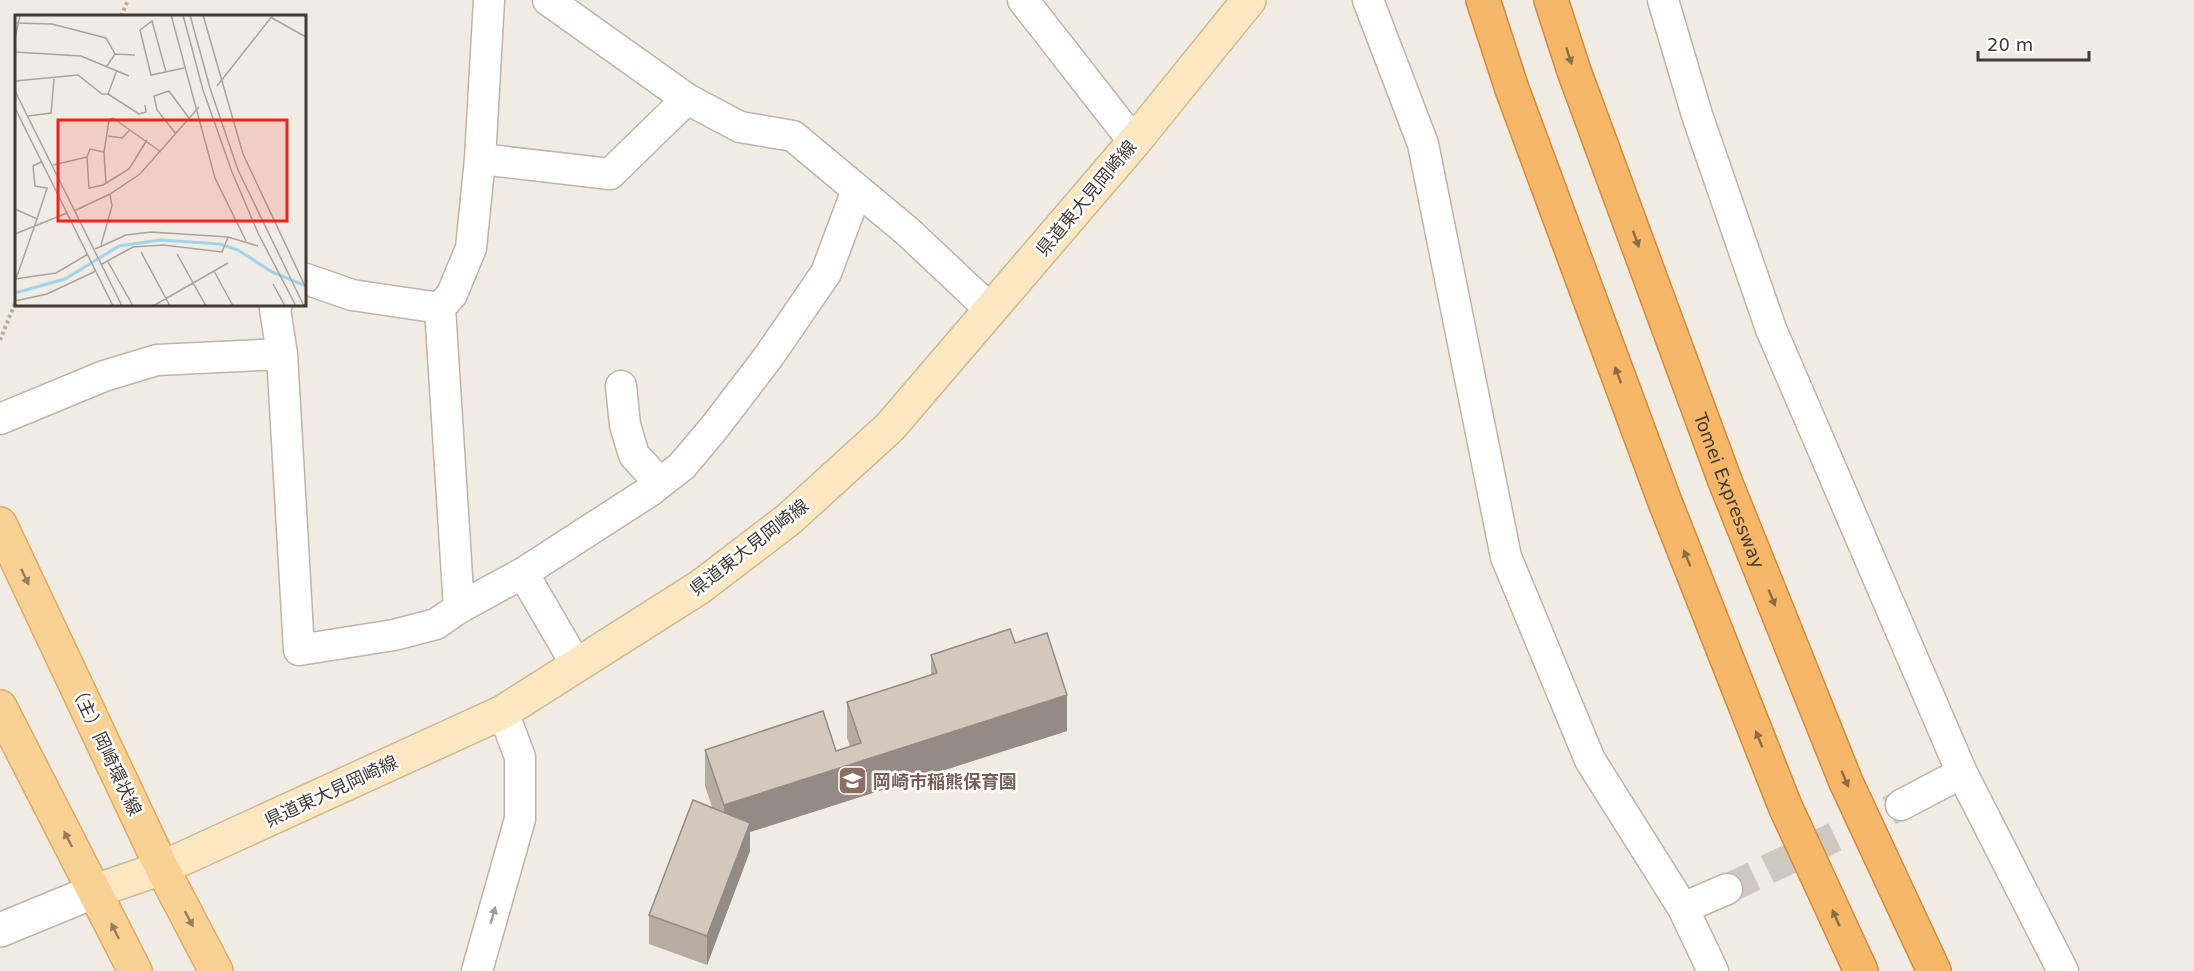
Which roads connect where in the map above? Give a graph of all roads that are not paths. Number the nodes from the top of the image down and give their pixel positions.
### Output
1 (489, 0) edge
2 (548, 0) edge
3 (1023, 0) edge
4 (1249, 0) edge
5 (1368, 0) edge
6 (1482, 0) edge
7 (1551, 0) edge
8 (1663, 0) edge
9 (687, 99) junction
10 (1134, 142) junction
11 (480, 159) junction
12 (857, 190) junction
13 (306, 279) edge
14 (277, 306) edge
15 (440, 308) junction
16 (991, 310) junction
17 (282, 354) junction
18 (621, 386) dead end
19 (0, 419) edge
20 (660, 483) junction
21 (0, 524) edge
22 (523, 573) junction
23 (459, 608) junction
24 (577, 666) junction
25 (0, 707) edge
26 (503, 712) junction
27 (1962, 774) junction
28 (1901, 805) tunnel mouth
29 (162, 868) junction
30 (1727, 889) tunnel mouth
31 (95, 891) junction
32 (1683, 908) junction
33 (0, 930) edge
34 (135, 971) edge
35 (216, 971) edge
36 (477, 971) edge
37 (1713, 971) edge
38 (1861, 971) edge
39 (1934, 971) edge
40 (2063, 971) edge

1 - 11 street
2 - 9 street
3 - 10 street
4 - 10 main road, 県道東大見岡崎線
5 - 32 street
38 -> 6 highway
7 -> 39 highway, Tomei Expressway
8 - 27 street
9 - 11 street
9 - 12 street
10 - 16 main road, 県道東大見岡崎線
11 - 15 street
12 - 16 street
12 - 20 street
13 - 15 street
14 - 17 street
15 - 23 street
16 - 24 main road, 県道東大見岡崎線
17 - 19 street
17 - 23 street
18 - 20 street
20 - 22 street
21 -> 29 main road, （主）岡崎環状線
22 - 23 street
22 - 24 street
24 - 26 main road, 県道東大見岡崎線
31 -> 25 main road
26 - 29 main road, 県道東大見岡崎線
36 -> 26 street
27 - 28 street
27 - 40 street
29 - 31 main road, 県道東大見岡崎線
29 -> 35 main road, （主）岡崎環状線
30 - 32 street
31 - 33 street
34 -> 31 main road
32 - 37 street

